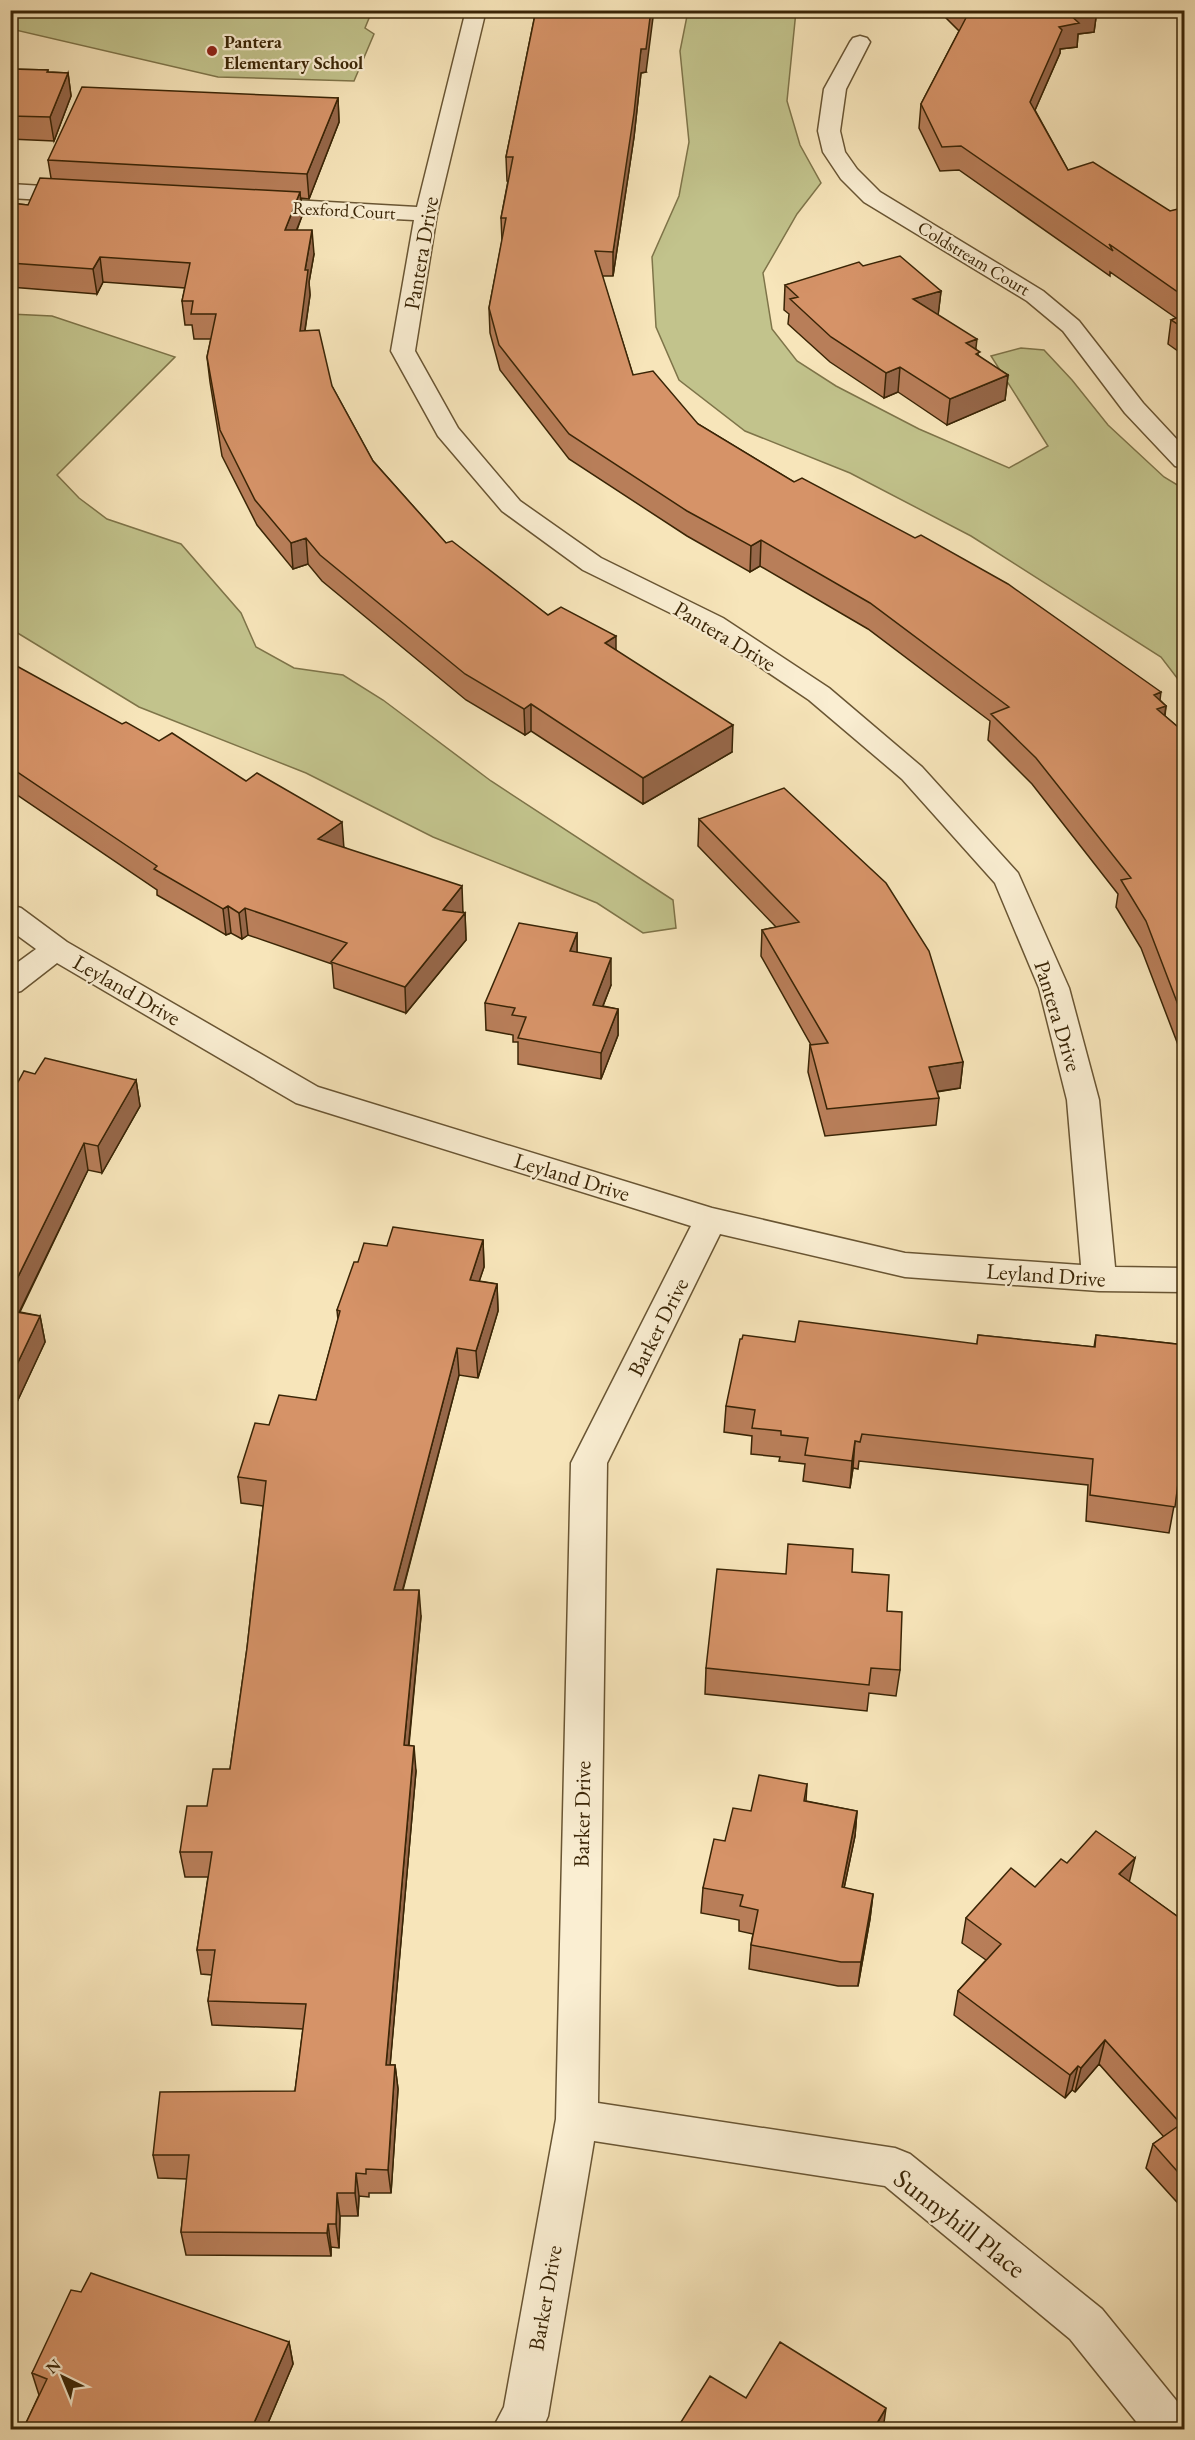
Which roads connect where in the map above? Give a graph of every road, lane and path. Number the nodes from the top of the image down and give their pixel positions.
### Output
1 (476, 10) edge
2 (860, 42) dead end
3 (10, 191) edge
4 (94, 196) edge
5 (236, 204) edge
6 (426, 214) junction
7 (1185, 461) edge
8 (10, 915) edge
9 (56, 949) junction
10 (10, 984) edge
11 (711, 1220) junction
12 (1098, 1279) junction
13 (1185, 1280) edge
14 (576, 2119) junction
15 (515, 2430) edge
16 (1172, 2430) edge

1 - 6 street, Pantera Drive
2 - 7 street, Coldstream Court
3 - 4 street
5 - 6 street, Rexford Court
6 - 12 street, Pantera Drive
8 - 9 street, Leyland Drive
9 - 10 street
9 - 11 street, Leyland Drive
11 - 12 street, Leyland Drive
11 - 14 street, Barker Drive
12 - 13 street, Leyland Drive
14 - 15 street, Barker Drive
14 - 16 street, Sunnyhill Place

